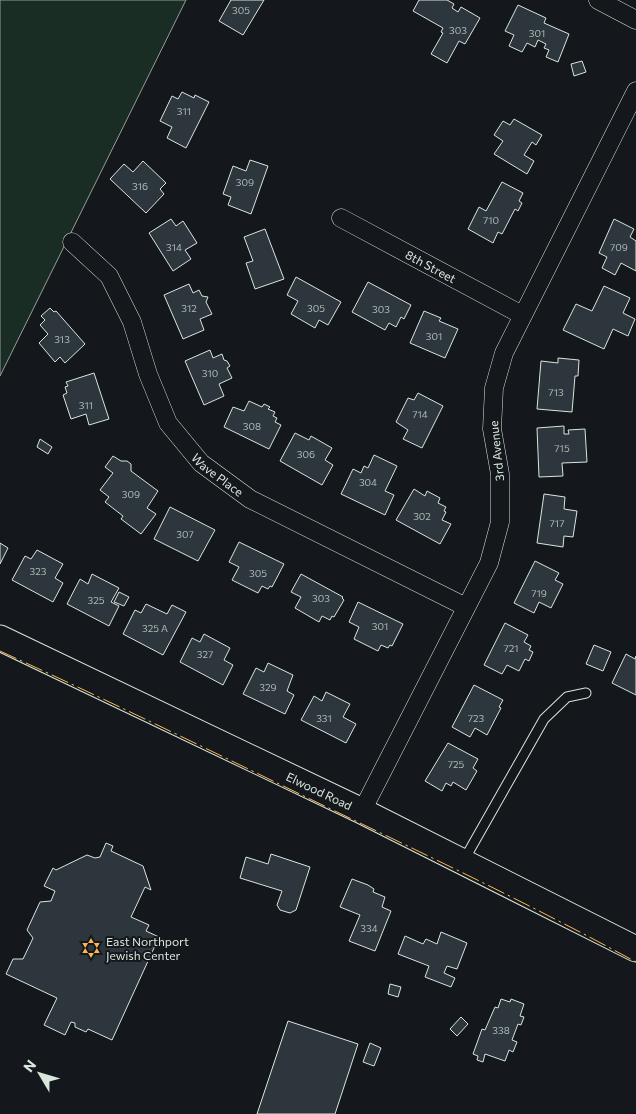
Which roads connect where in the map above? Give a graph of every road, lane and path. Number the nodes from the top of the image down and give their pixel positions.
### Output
1 (598, 0) edge
2 (636, 20) edge
3 (636, 91) edge
4 (340, 218) dead end
5 (72, 242) dead end
6 (522, 315) junction
7 (466, 608) junction
8 (0, 638) edge
9 (586, 693) dead end
10 (362, 812) junction
11 (462, 862) junction
12 (636, 949) edge

1 - 2 street
3 - 6 street, 3rd Avenue
4 - 6 street, 8th Street
5 - 7 street, Wave Place
6 - 7 street, 3rd Avenue
7 - 10 street, 3rd Avenue
8 - 10 main road, Elwood Road
9 - 11 lane
10 - 11 main road, Elwood Road
11 - 12 main road, Elwood Road

